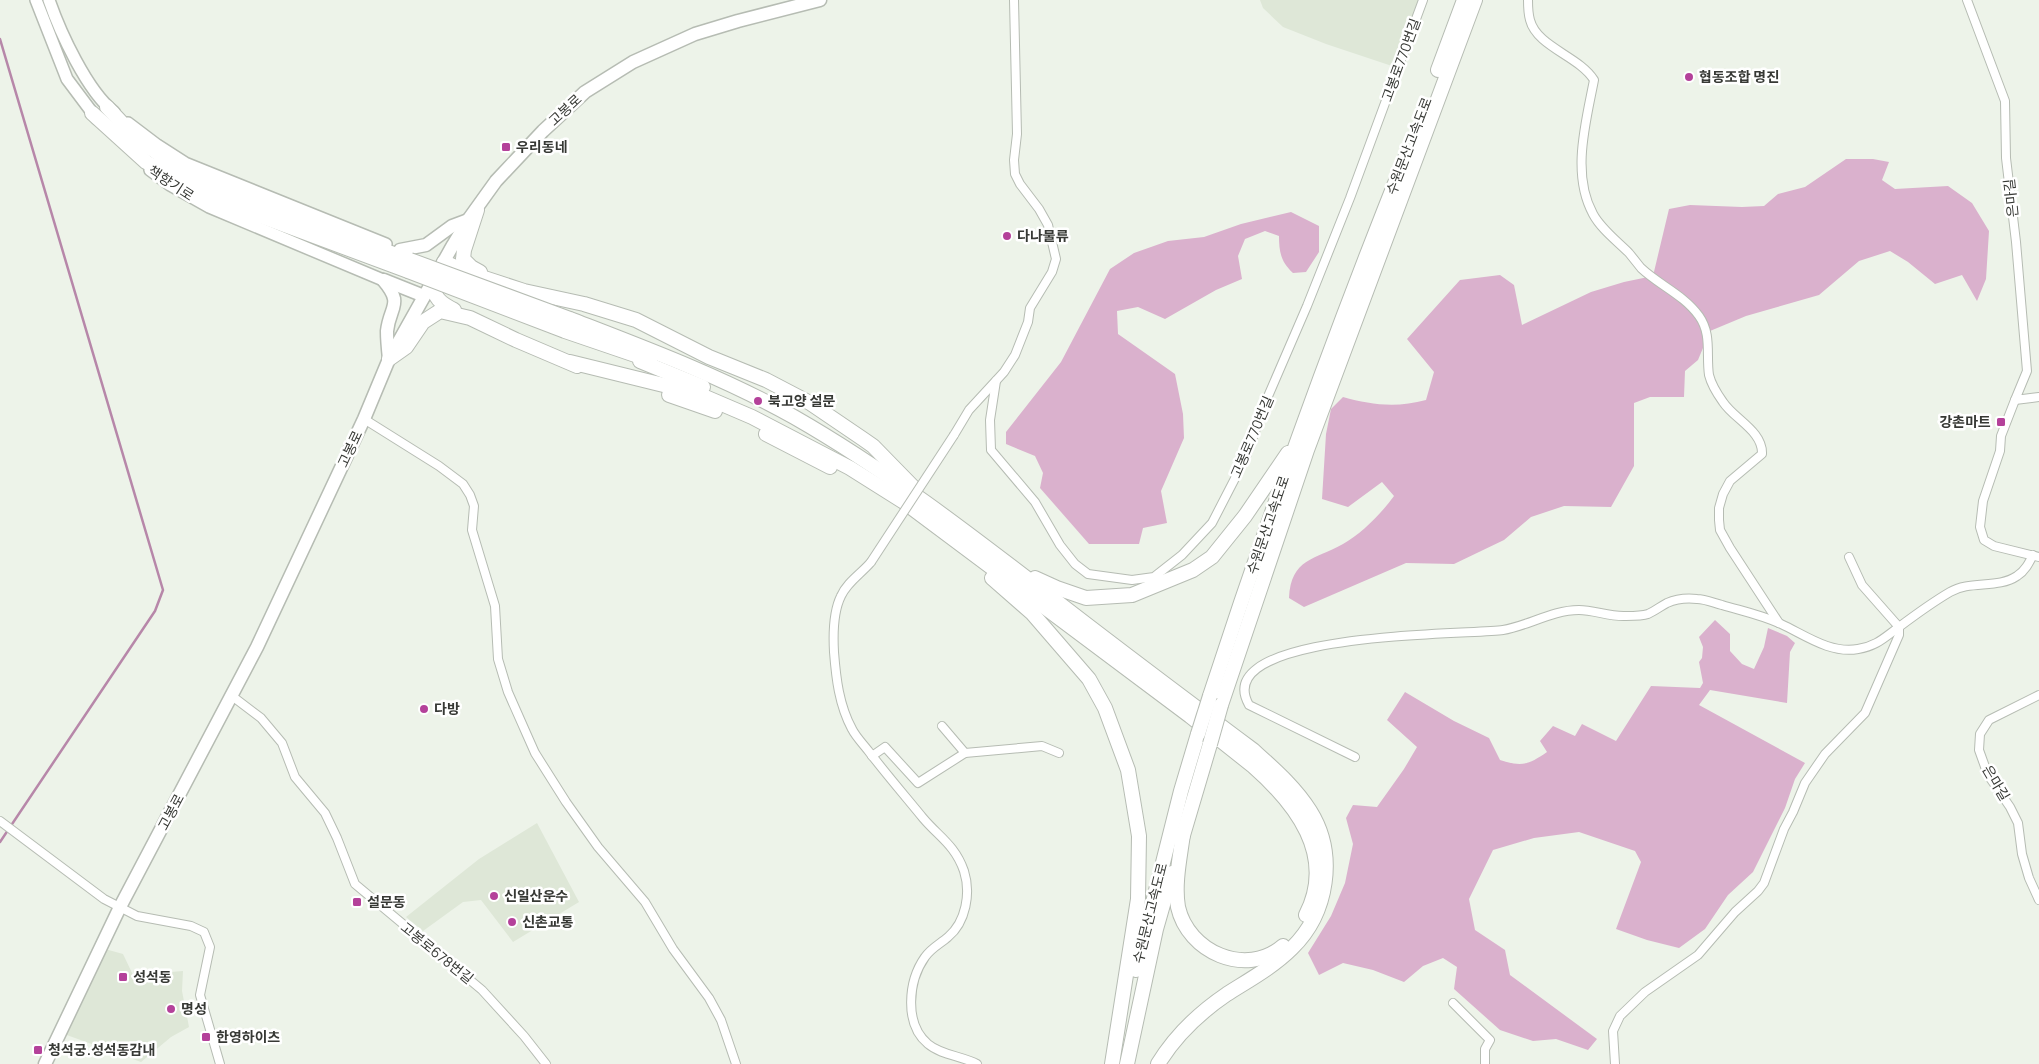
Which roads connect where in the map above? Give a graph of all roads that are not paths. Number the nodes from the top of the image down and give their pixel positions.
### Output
1 (36, 0) edge
2 (49, 0) edge
3 (820, 0) edge
4 (1014, 0) edge
5 (1423, 0) edge
6 (1464, 0) edge
7 (1475, 0) edge
8 (1528, 0) edge
9 (1967, 0) edge
10 (107, 107) joint
11 (92, 113) junction
12 (472, 215) junction
13 (406, 260) junction
14 (444, 262) junction
15 (383, 280) junction
16 (427, 290) junction
17 (524, 291) junction
18 (470, 318) junction
19 (567, 325) junction
20 (586, 339) junction
21 (389, 359) junction
22 (570, 362) junction
23 (996, 381) junction
24 (2039, 397) edge
25 (2015, 400) junction
26 (364, 419) junction
27 (1298, 438) junction
28 (850, 468) junction
29 (879, 487) junction
30 (934, 510) junction
31 (918, 514) junction
32 (972, 536) junction
33 (2036, 556) edge
34 (1849, 557) dead end
35 (1779, 623) junction
36 (1899, 627) junction
37 (2039, 695) edge
38 (232, 696) junction
39 (1216, 700) junction
40 (942, 726) dead end
41 (965, 752) junction
42 (1059, 753) dead end
43 (872, 756) junction
44 (1355, 757) dead end
45 (0, 821) edge
46 (1183, 834) junction
47 (2039, 900) edge
48 (120, 907) junction
49 (1453, 1003) dead end
50 (45, 1064) edge
51 (220, 1064) edge
52 (546, 1064) edge
53 (736, 1064) edge
54 (977, 1064) edge
55 (1113, 1064) edge
56 (1127, 1064) edge
57 (1158, 1064) edge
58 (1485, 1064) edge
59 (1615, 1064) edge

1 - 11 main road, 책향기로
2 - 10 main road
3 - 12 main road, 고봉로
4 - 23 street
5 - 23 street, 고봉로770번길
6 - 27 highway, 수원문산고속도로
7 - 39 highway, 수원문산고속도로
8 - 35 street
9 - 25 street, 은마길
10 - 13 highway
11 - 13 highway
11 - 15 main road, 책향기로
12 - 13 main road
12 - 14 main road, 고봉로
12 - 17 highway
13 - 16 main road
13 - 19 highway, bridge
14 - 16 main road, 고봉로
14 - 17 highway
15 - 16 main road
15 - 21 main road
16 - 18 highway
16 - 21 main road, 고봉로
17 - 30 highway
18 - 21 highway
18 - 22 highway
19 - 20 highway
19 - 30 highway
20 - 28 highway
20 - 29 highway
21 - 26 main road, 고봉로
22 - 28 highway
22 - 29 highway
23 - 43 street, bridge
24 - 25 street
25 - 33 street, 은마길
26 - 38 main road, 고봉로
26 - 53 street
27 - 32 highway
27 - 39 highway, 수원문산고속도로
28 - 29 highway
29 - 31 highway
30 - 32 highway
31 - 46 highway
31 - 55 highway
32 - 57 highway
33 - 36 street
34 - 36 street
35 - 36 street
35 - 44 street
36 - 59 street
37 - 47 street, 은마길
38 - 48 main road, 고봉로
38 - 52 street, 고봉로678번길
39 - 46 highway, 수원문산고속도로, bridge
39 - 55 highway, 수원문산고속도로, bridge
40 - 41 street
41 - 42 street
41 - 43 street
43 - 54 street
45 - 48 street
46 - 56 highway, 수원문산고속도로
48 - 50 main road, 고봉로
48 - 51 street
49 - 58 street

